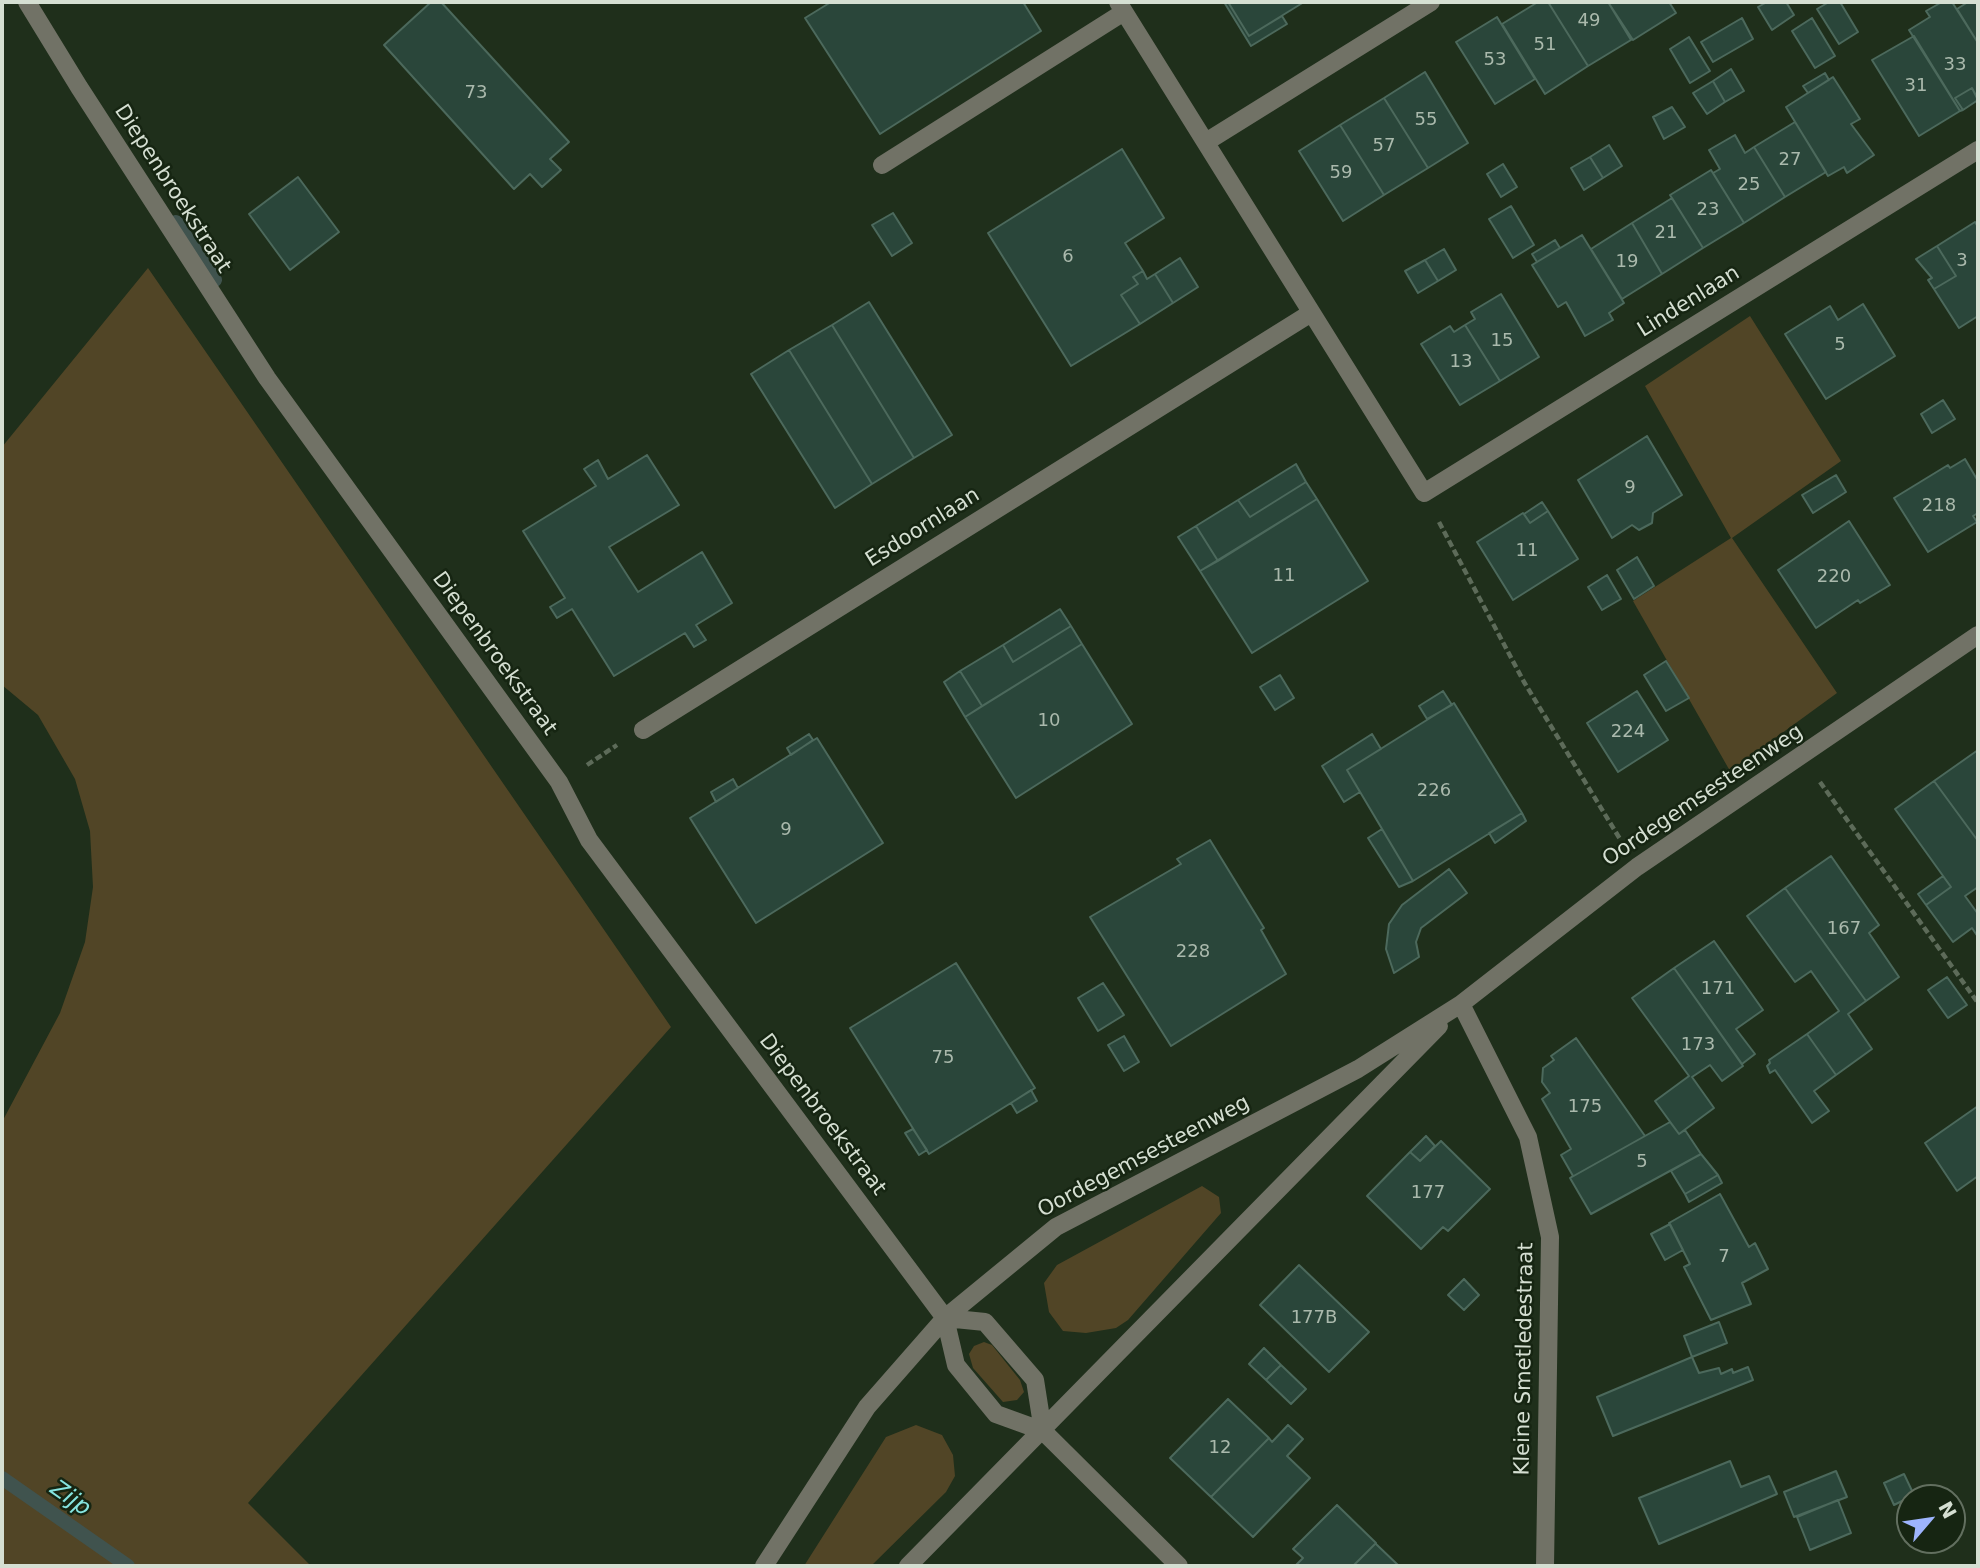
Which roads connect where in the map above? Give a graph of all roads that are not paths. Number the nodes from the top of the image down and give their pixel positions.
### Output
1 (27, 2) edge
2 (1431, 2) edge
3 (1121, 7) edge
4 (1206, 142) junction
5 (1978, 150) edge
6 (882, 165) dead end
7 (1311, 313) junction
8 (1978, 635) edge
9 (643, 730) road end
10 (1461, 1003) junction
11 (945, 1318) junction
12 (1043, 1431) junction
13 (764, 1566) edge
14 (908, 1566) edge
15 (1179, 1566) edge
16 (1545, 1566) edge

1 - 11 street, Diepenbroekstraat
2 - 4 street
3 - 4 street
3 - 6 street
4 - 7 street
5 - 7 street, Lindenlaan
7 - 9 street, Esdoornlaan
8 - 10 street, Oordegemsesteenweg
10 - 11 street, Oordegemsesteenweg
10 - 12 street, Oordegemsesteenweg
10 - 16 street, Kleine Smetledestraat
11 - 12 street, Diepenbroekstraat
11 - 12 street
11 - 13 street, Oordegemsesteenweg
12 - 14 street, Oordegemsesteenweg
12 - 15 street

